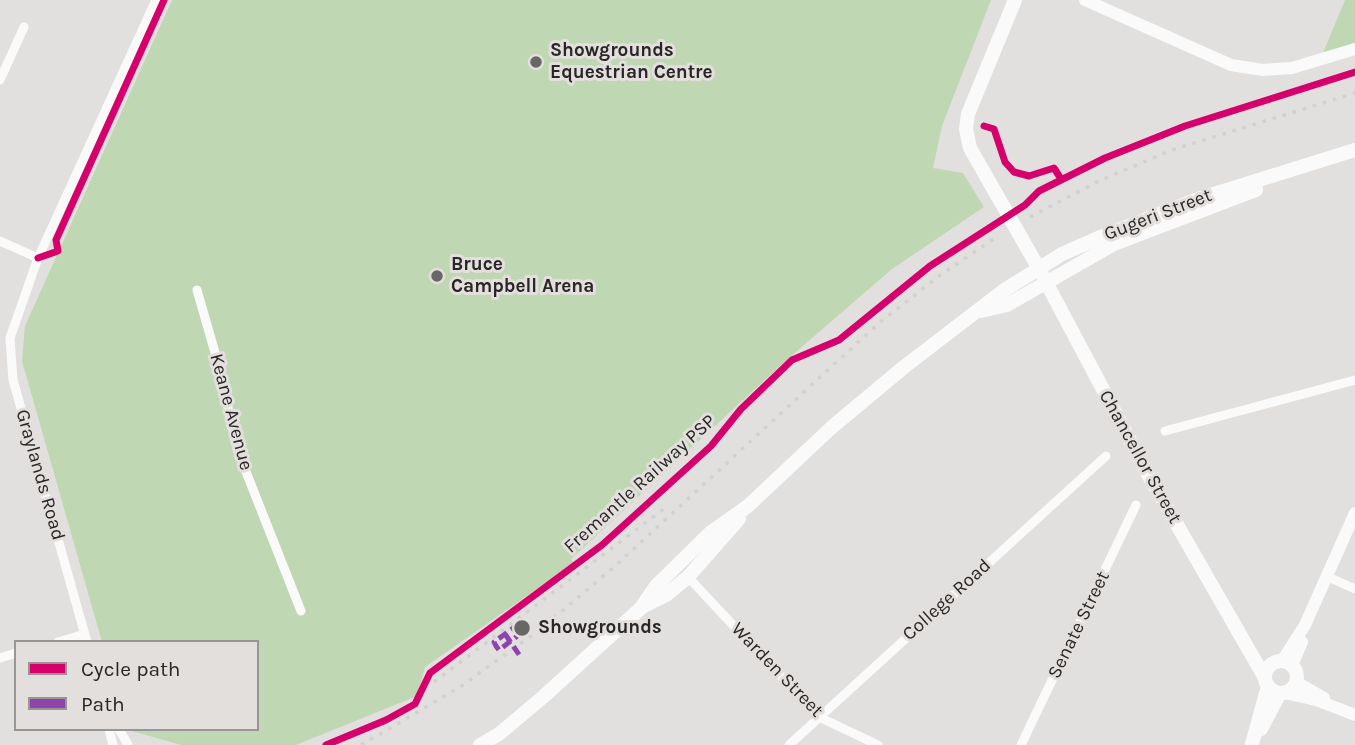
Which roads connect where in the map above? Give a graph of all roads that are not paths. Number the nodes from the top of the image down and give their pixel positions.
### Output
1 (156, 0) edge
2 (1015, 0) edge
3 (1085, 0) edge
4 (24, 27) dead end
5 (1355, 49) edge
6 (0, 80) edge
7 (1355, 150) edge
8 (1355, 160) edge
9 (0, 241) edge
10 (38, 258) junction
11 (1042, 274) junction
12 (197, 290) dead end
13 (0, 363) edge
14 (12, 366) junction
15 (1355, 380) edge
16 (1165, 431) dead end
17 (1106, 456) dead end
18 (1136, 505) dead end
19 (748, 506) junction
20 (1355, 513) edge
21 (688, 576) junction
22 (1328, 577) junction
23 (1355, 589) edge
24 (640, 608) junction
25 (301, 611) dead end
26 (86, 638) edge
27 (1277, 677) junction
28 (1296, 682) joint
29 (1339, 708) junction
30 (1355, 715) edge
31 (819, 717) junction
32 (1252, 744) edge
33 (480, 745) edge
34 (789, 745) edge
35 (878, 745) edge
36 (1021, 745) edge

1 - 10 street, Graylands Road
2 - 11 main road, Chancellor Street
3 - 5 street
4 - 6 street
7 - 11 main road, Gugeri Street
8 - 11 main road, Gugeri Street
9 - 10 street
10 - 14 street, Graylands Road
11 - 19 main road, Gugeri Street
11 - 27 main road, Chancellor Street
12 - 25 street, Keane Avenue
13 - 14 street
14 - 26 street, Graylands Road
15 - 16 street
17 - 31 street, College Road
18 - 36 street, Senate Street
19 - 21 main road, Gugeri Street
19 - 24 main road, Gugeri Street
20 - 22 street
21 - 24 main road, Gugeri Street
21 - 31 street, Warden Street
22 - 23 street
22 - 27 street
24 - 33 main road, Gugeri Street
27 - 28 main road, Chancellor Street
27 - 29 street
27 - 32 main road
28 - 29 street
29 - 30 street
31 - 34 street, College Road
31 - 35 street, Warden Street

